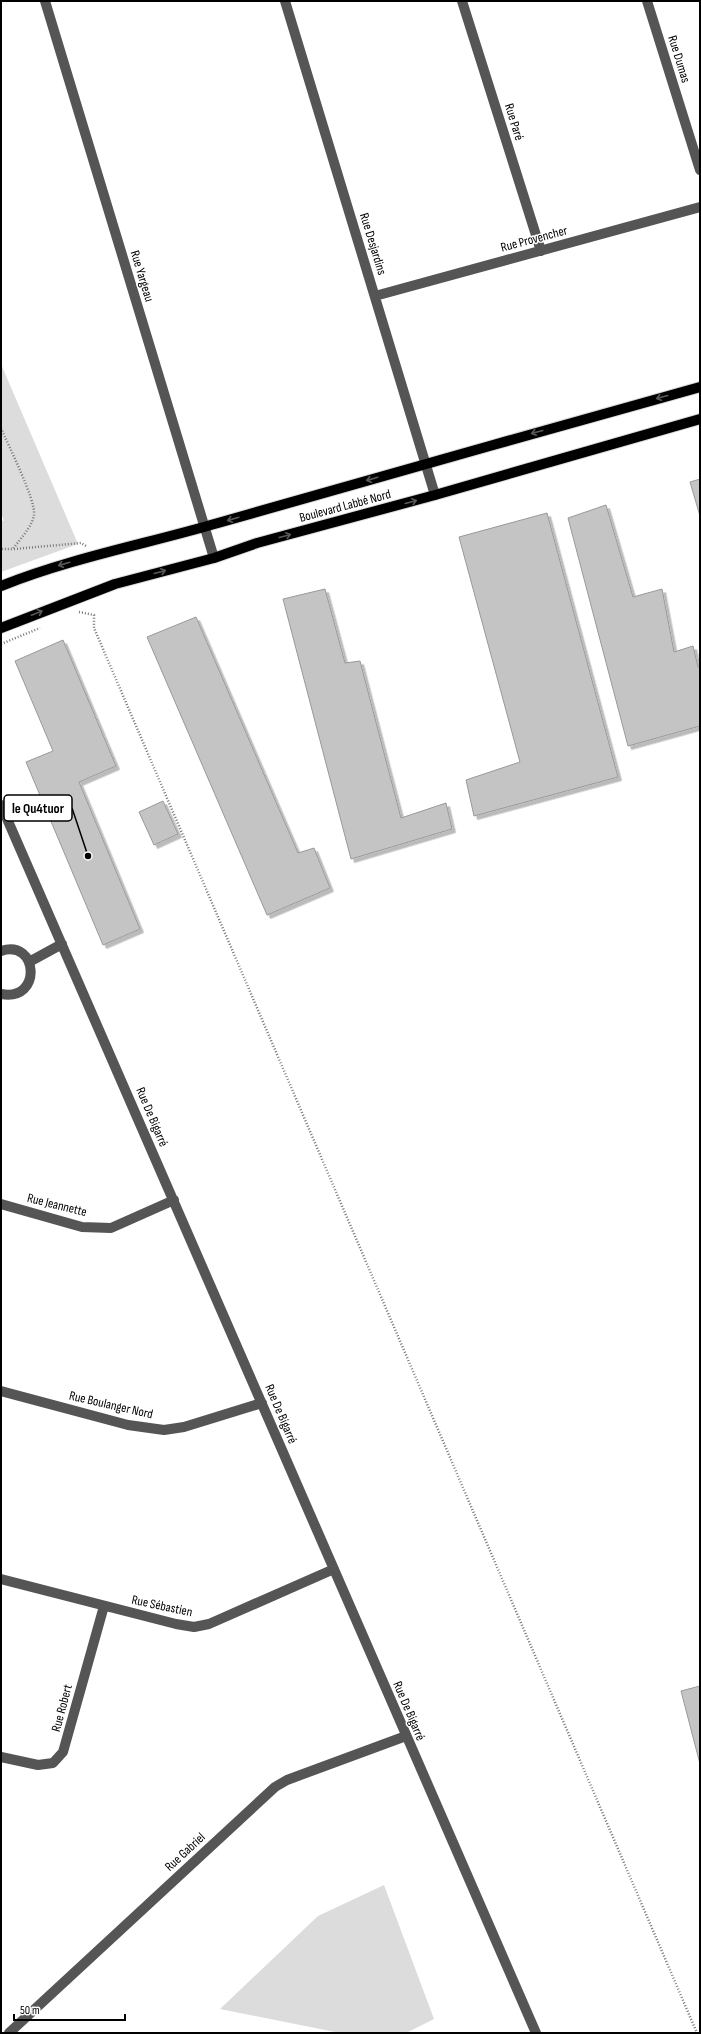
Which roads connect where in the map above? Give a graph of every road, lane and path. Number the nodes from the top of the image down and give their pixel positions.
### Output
1 (45, 1) edge
2 (285, 1) edge
3 (462, 1) edge
4 (647, 1) edge
5 (700, 170) edge
6 (700, 207) edge
7 (541, 251) junction
8 (375, 296) junction
9 (700, 387) edge
10 (700, 419) edge
11 (1, 428) edge
12 (425, 463) junction
13 (435, 496) junction
14 (204, 527) junction
15 (1, 549) edge
16 (13, 549) junction
17 (102, 554) junction
18 (214, 558) junction
19 (1, 586) edge
20 (73, 614) dead end
21 (44, 626) dead end
22 (1, 628) edge
23 (1, 644) edge
24 (1, 805) edge
25 (62, 944) junction
26 (1, 951) edge
27 (29, 962) junction
28 (1, 994) edge
29 (174, 1200) junction
30 (1, 1204) edge
31 (1, 1391) edge
32 (262, 1403) junction
33 (334, 1569) junction
34 (1, 1579) edge
35 (104, 1606) junction
36 (406, 1736) junction
37 (1, 1757) edge
38 (9, 2033) edge
39 (536, 2033) edge
40 (697, 2033) edge

1 - 14 street, Rue Yargeau
2 - 8 street, Rue Desjardins
3 - 7 street, Rue Paré
4 - 5 street, Rue Dumas
6 - 7 street, Rue Provencher
7 - 8 street, Rue Provencher
8 - 12 street, Rue Desjardins
9 -> 12 main road, Boulevard Labbé Nord
10 - 13 main road, Boulevard Labbé Nord
11 - 16 path
12 - 13 street, Rue Desjardins
12 -> 14 main road, Boulevard Labbé Nord
18 -> 13 main road, Boulevard Labbé Nord
14 - 17 main road, Boulevard Labbé Nord
14 - 18 street, Rue Yargeau
15 - 16 path
16 - 17 path
17 -> 19 main road, Boulevard Labbé Nord
22 -> 18 main road, Boulevard Labbé Nord
20 - 40 path
21 - 23 path
24 - 25 street, Rue De Bigarré
25 - 27 street
25 - 29 street, Rue De Bigarré
26 - 27 street
27 - 28 street
29 - 30 street, Rue Jeannette
29 - 32 street, Rue De Bigarré
31 - 32 street, Rue Boulanger Nord
32 - 33 street, Rue De Bigarré
33 - 35 street, Rue Sébastien
33 - 36 street, Rue De Bigarré
34 - 35 street, Rue Sébastien
35 - 37 street, Rue Robert
36 - 38 street, Rue Gabriel
36 - 39 street, Rue De Bigarré

